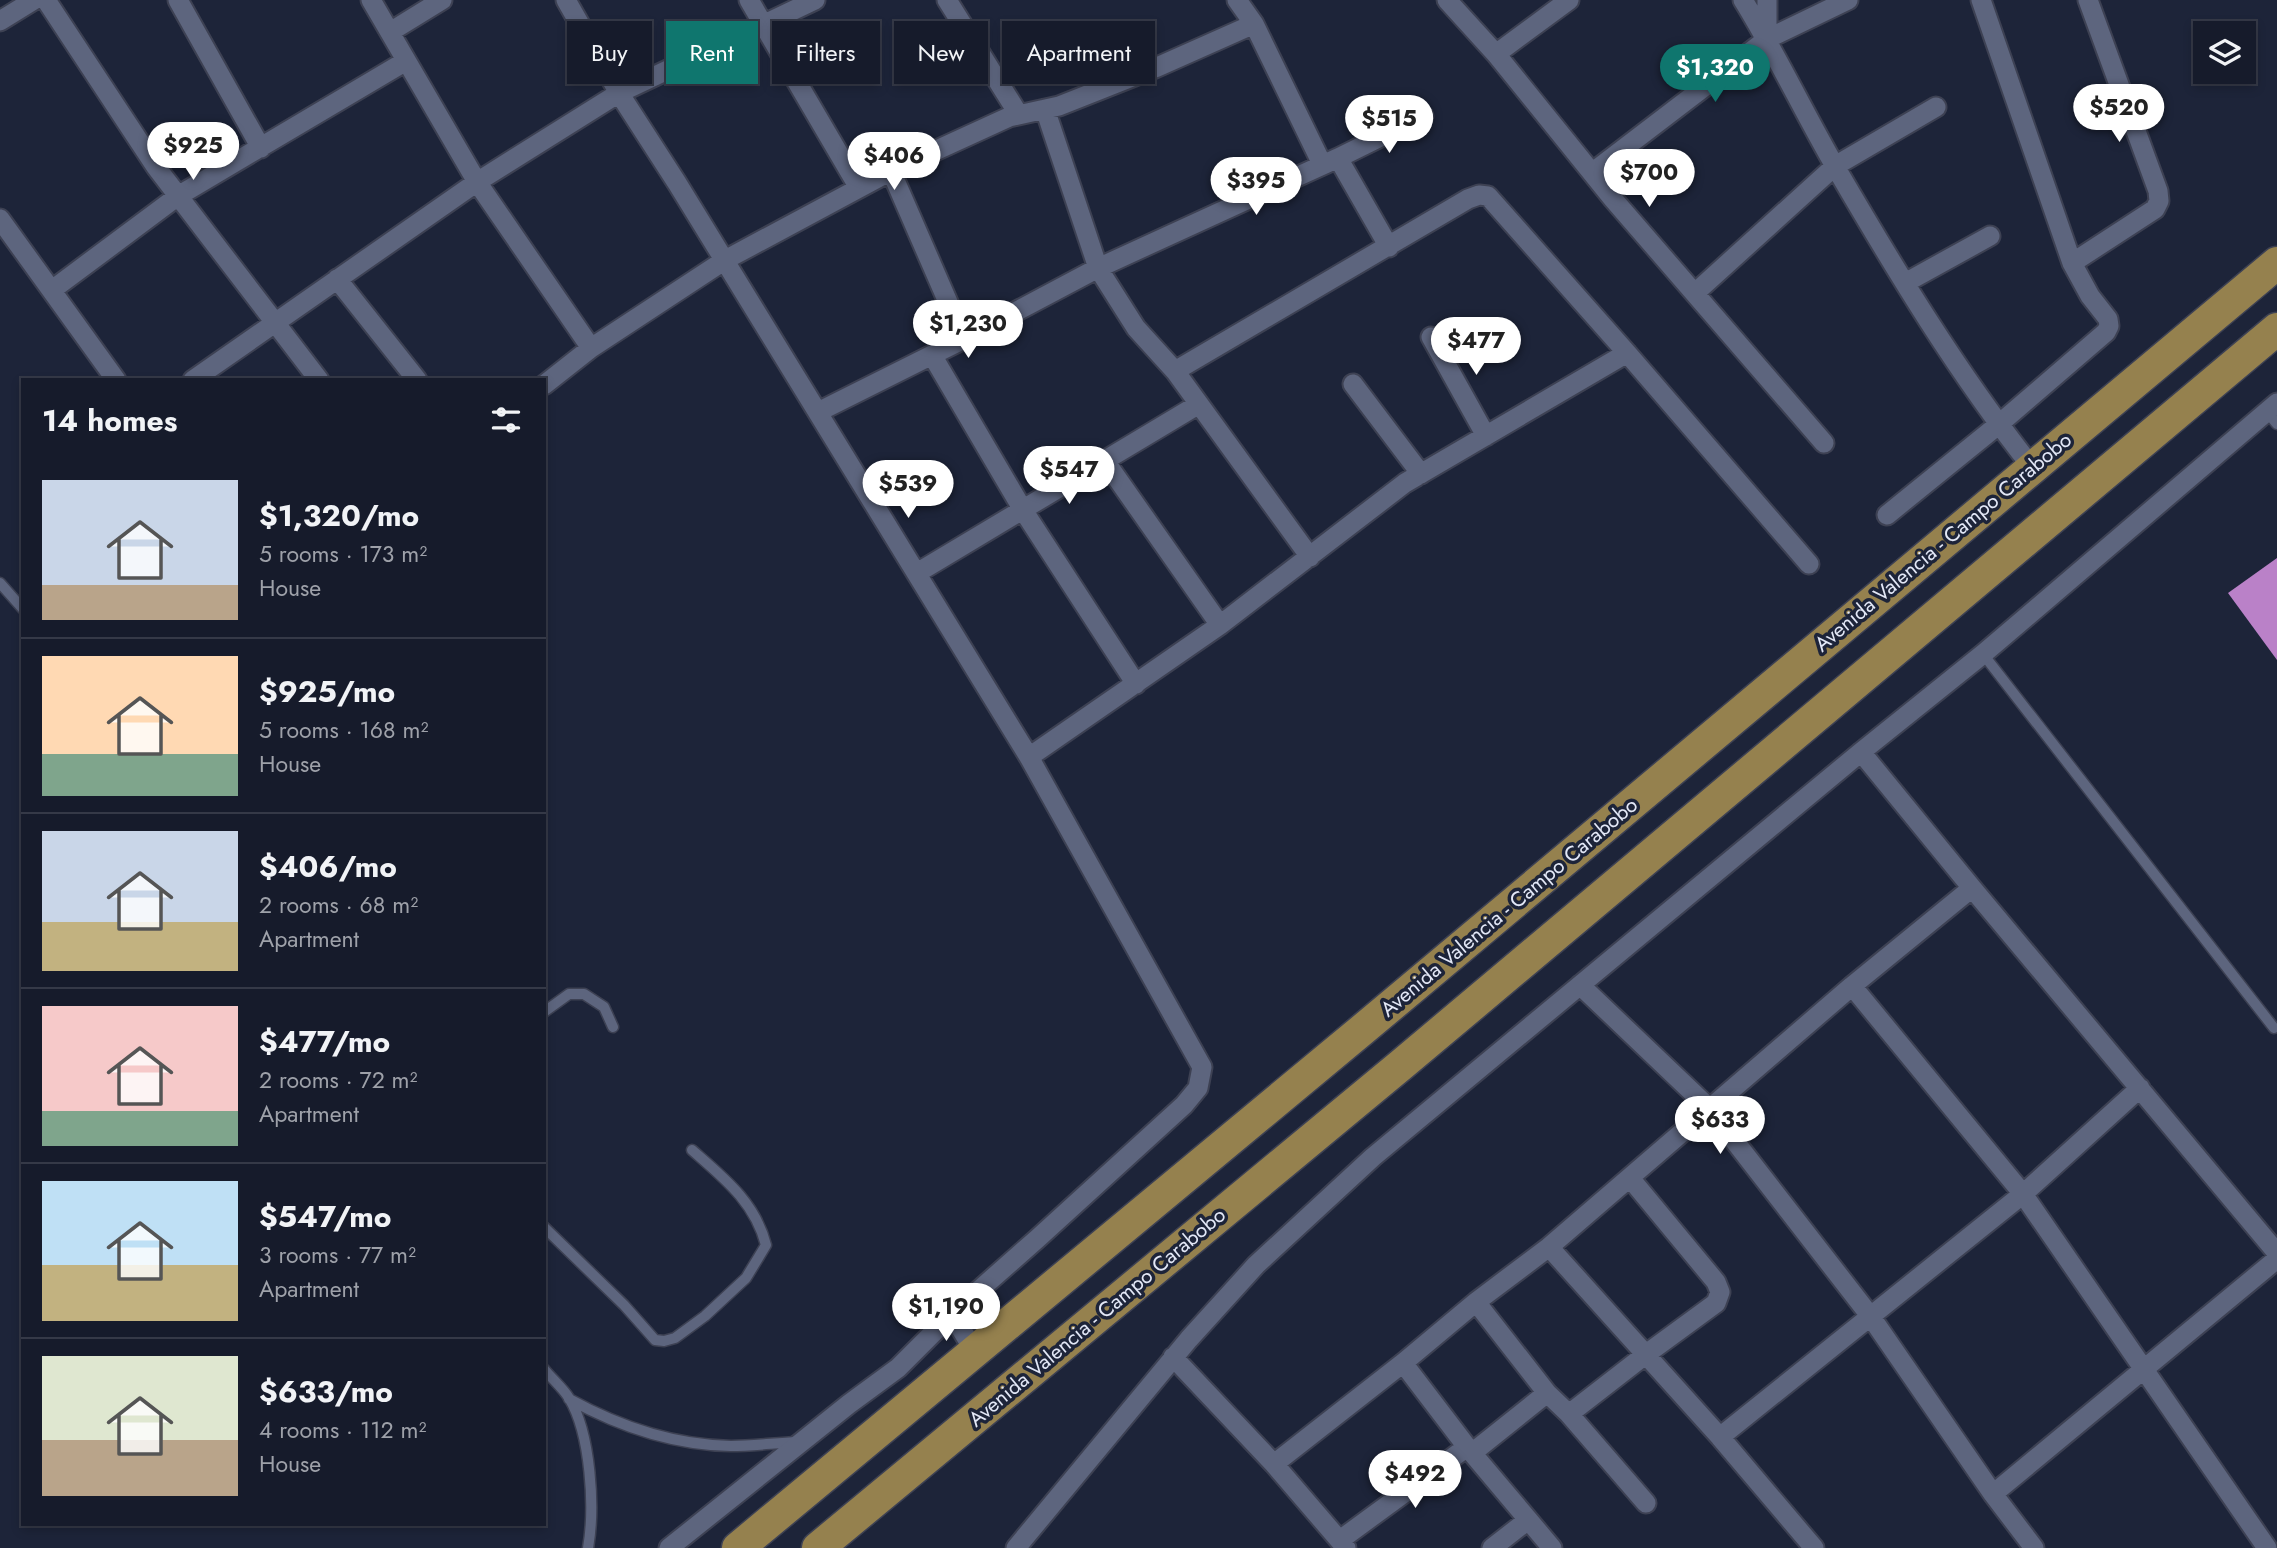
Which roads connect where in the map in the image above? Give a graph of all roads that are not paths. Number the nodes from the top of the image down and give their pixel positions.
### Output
1 (34, 0) edge
2 (46, 0) edge
3 (178, 0) edge
4 (371, 0) edge
5 (442, 0) edge
6 (566, 0) edge
7 (749, 0) edge
8 (815, 0) edge
9 (947, 0) edge
10 (1237, 0) edge
11 (1447, 0) edge
12 (1569, 0) edge
13 (1743, 0) edge
14 (1767, 0) edge
15 (1848, 0) edge
16 (1981, 0) edge
17 (2088, 0) edge
18 (0, 21) edge
19 (763, 24) junction
20 (1254, 24) junction
21 (390, 32) junction
22 (1767, 38) junction
23 (1496, 54) junction
24 (406, 61) junction
25 (619, 93) junction
26 (1936, 107) dead end
27 (1045, 109) junction
28 (1019, 115) junction
29 (1423, 116) dead end
30 (261, 148) junction
31 (1330, 161) junction
32 (1835, 166) junction
33 (891, 171) junction
34 (1592, 172) junction
35 (477, 182) junction
36 (859, 188) junction
37 (178, 196) junction
38 (0, 219) edge
39 (1990, 236) dead end
40 (1389, 247) junction
41 (725, 260) junction
42 (2072, 263) junction
43 (2277, 263) edge
44 (1098, 268) junction
45 (337, 279) junction
46 (1905, 283) junction
47 (52, 290) junction
48 (1695, 293) junction
49 (275, 322) junction
50 (2277, 329) edge
51 (1431, 337) dead end
52 (964, 339) junction
53 (591, 348) junction
54 (1627, 353) junction
55 (932, 355) junction
56 (1175, 371) junction
57 (115, 378) edge
58 (196, 378) edge
59 (317, 378) edge
60 (415, 378) edge
61 (546, 383) edge
62 (1353, 384) dead end
63 (1199, 404) junction
64 (818, 412) junction
65 (2273, 413) edge
66 (1998, 425) junction
67 (1486, 436) junction
68 (1824, 443) dead end
69 (1105, 461) junction
70 (2032, 467) junction
71 (1421, 474) junction
72 (1023, 510) junction
73 (1887, 515) dead end
74 (1310, 557) junction
75 (1809, 564) dead end
76 (917, 573) junction
77 (0, 583) edge
78 (21, 607) edge
79 (1220, 625) junction
80 (1983, 654) junction
81 (1136, 684) junction
82 (1861, 751) junction
83 (1029, 757) junction
84 (1972, 888) junction
85 (1580, 985) junction
86 (1852, 986) junction
87 (546, 1011) edge
88 (612, 1027) dead end
89 (2274, 1028) dead end
90 (2140, 1088) junction
91 (1709, 1108) junction
92 (692, 1150) dead end
93 (1630, 1178) junction
94 (2023, 1194) junction
95 (546, 1229) edge
96 (1549, 1247) junction
97 (2277, 1253) edge
98 (2277, 1259) edge
99 (1476, 1301) junction
100 (951, 1314) junction
101 (1871, 1317) junction
102 (975, 1352) junction
103 (1645, 1355) junction
104 (1173, 1357) junction
105 (1404, 1363) junction
106 (2144, 1370) junction
107 (546, 1371) edge
108 (1547, 1393) junction
109 (569, 1399) junction
110 (1569, 1415) junction
111 (1720, 1437) junction
112 (801, 1442) junction
113 (1470, 1450) junction
114 (1274, 1464) junction
115 (1993, 1493) junction
116 (1646, 1503) dead end
117 (1528, 1520) junction
118 (1343, 1544) edge
119 (588, 1548) edge
120 (669, 1548) edge
121 (738, 1548) edge
122 (818, 1548) edge
123 (1016, 1548) edge
124 (1492, 1548) edge
125 (1552, 1548) edge
126 (1814, 1548) edge
127 (2034, 1548) edge
128 (2267, 1548) edge

1 - 18 street
2 - 37 street
3 - 30 street
4 - 21 street
5 - 21 street
6 - 25 street
7 - 19 street
8 - 19 street
9 - 28 street
10 - 20 street
11 - 23 street
12 - 23 street
13 - 22 street
14 - 22 street
15 - 22 street
16 - 42 street
17 - 42 street
19 - 25 street
19 - 36 street
20 - 27 street
20 - 31 street
21 - 24 street
22 - 32 street
22 - 34 street
23 - 34 street
24 - 30 street
24 - 35 street
25 - 35 street
25 - 41 street
26 - 32 street
27 - 28 street
27 - 44 street
28 - 33 street
29 - 31 street
30 - 37 street
31 - 40 street
31 - 44 street
32 - 46 street
32 - 48 street
33 - 36 street
33 - 52 street
34 - 48 street
35 - 45 street
35 - 53 street
36 - 41 street
37 - 47 street
37 - 49 street
38 - 47 street
39 - 46 street
40 - 54 street
40 - 56 street
41 - 53 street
41 - 64 street
42 - 66 street
43 - 70 highway, Avenida Valencia - Campo Carabobo
44 - 52 street
44 - 56 street
45 - 49 street
45 - 60 street
46 - 66 street
47 - 57 street
48 - 68 street
49 - 58 street
49 - 59 street
50 - 122 highway, Avenida Valencia - Campo Carabobo
51 - 67 street
52 - 55 street
53 - 61 street
54 - 67 street
54 - 75 street
55 - 64 street
55 - 72 street
56 - 63 street
62 - 71 street
63 - 69 street
63 - 74 street
64 - 76 street
65 - 80 street
66 - 70 street
66 - 73 street
67 - 71 street
69 - 72 street
69 - 79 street
70 - 102 highway, Avenida Valencia - Campo Carabobo
71 - 74 street
72 - 76 street
72 - 81 street
74 - 79 street
76 - 83 street
77 - 78 lane
79 - 81 street
80 - 82 street
80 - 89 lane
81 - 83 street
82 - 84 street
82 - 85 street
83 - 100 street
84 - 86 street
84 - 90 street
85 - 91 street
85 - 104 street
86 - 91 street
86 - 94 street
87 - 88 lane
90 - 94 street
90 - 97 street
91 - 93 street
91 - 101 street
92 - 95 lane
93 - 96 street
93 - 103 street
94 - 101 street
94 - 106 street
96 - 99 street
96 - 103 street
98 - 106 street
99 - 105 street
99 - 108 street
100 - 102 street
100 - 112 street
101 - 111 street
101 - 115 street
102 - 121 highway, Avenida Valencia - Campo Carabobo
103 - 110 street
103 - 111 street
104 - 114 street
104 - 123 street
105 - 113 street
105 - 114 street
106 - 115 street
106 - 128 street
107 - 109 lane
108 - 110 street
108 - 113 street
109 - 112 lane
109 - 119 lane
110 - 116 street
111 - 126 street
112 - 120 street
113 - 117 street
113 - 118 street
114 - 118 street
115 - 127 street
117 - 124 street
117 - 125 street

